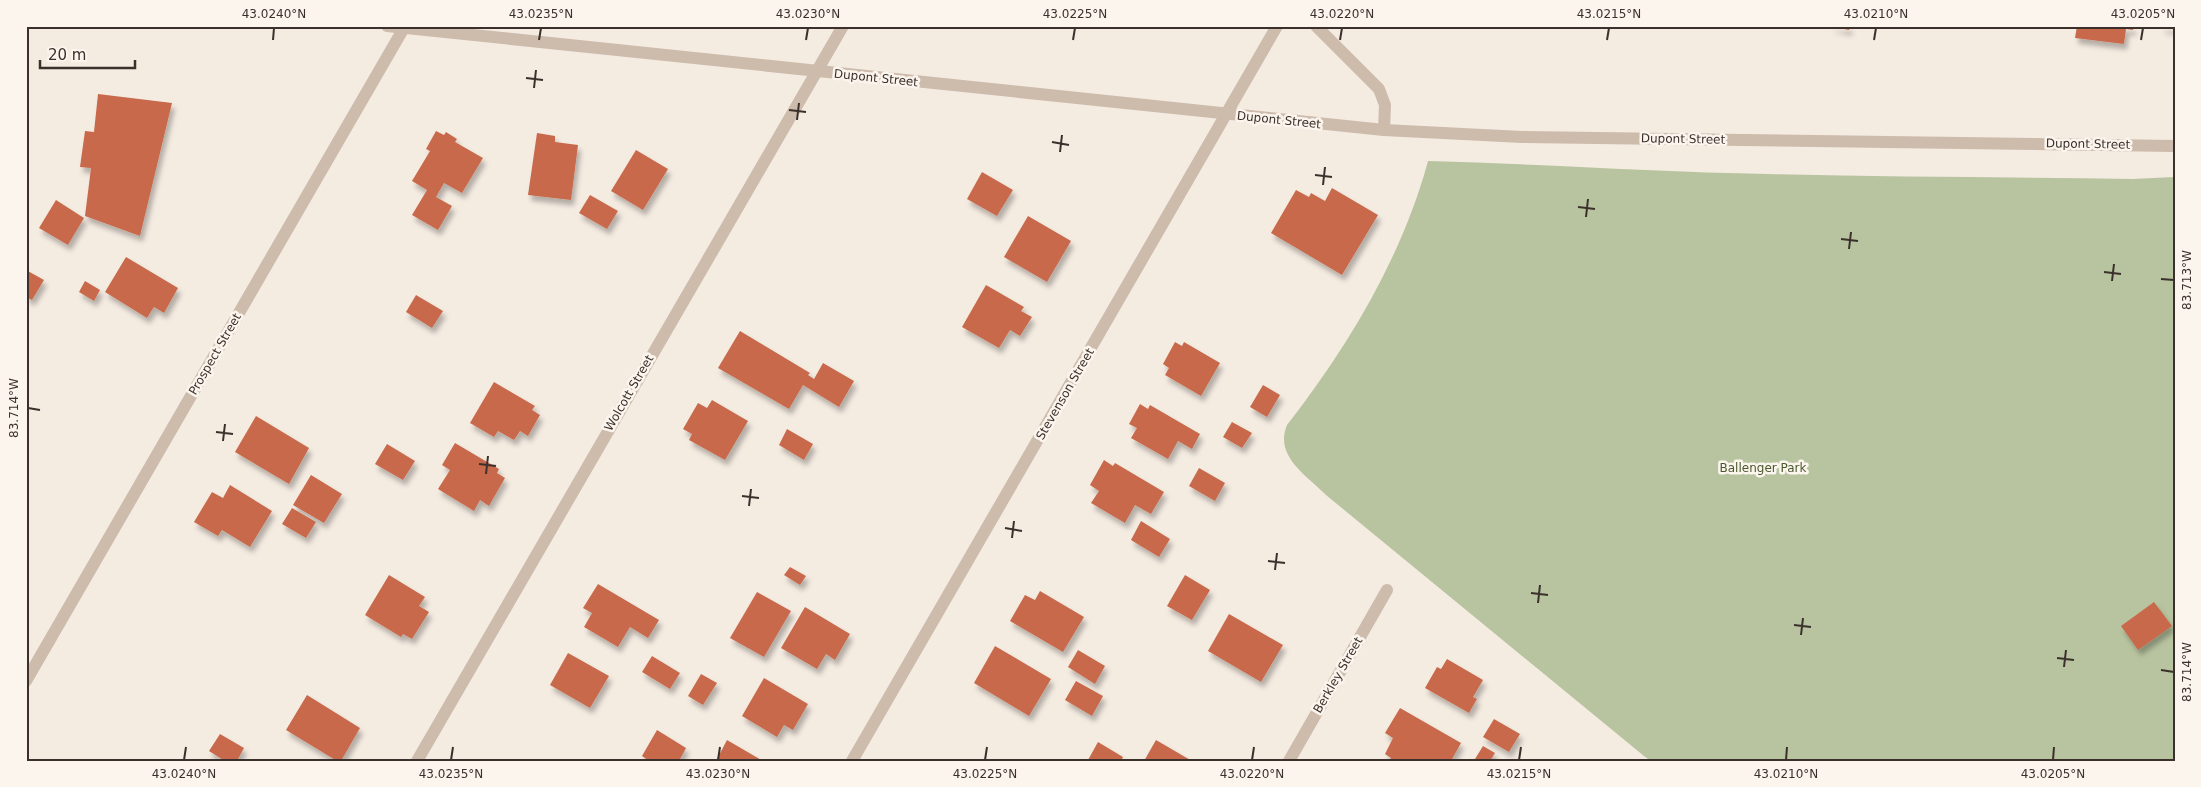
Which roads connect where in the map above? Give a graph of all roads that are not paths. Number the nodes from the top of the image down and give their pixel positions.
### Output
1 (387, 26) edge
2 (843, 26) edge
3 (1277, 26) edge
4 (1316, 26) edge
5 (404, 27) edge
6 (816, 72) junction
7 (1226, 115) junction
8 (1384, 130) junction
9 (2175, 146) edge
10 (1387, 590) dead end
11 (26, 681) edge
12 (417, 761) edge
13 (852, 761) edge
14 (1289, 761) edge

1 - 5 street, Dupont Street
2 - 6 street, Wolcott Street
3 - 7 street, Stevenson Street
4 - 8 street
5 - 6 street, Dupont Street
5 - 11 street, Prospect Street
6 - 7 street, Dupont Street
6 - 12 street, Wolcott Street
7 - 8 street, Dupont Street
7 - 13 street, Stevenson Street
8 - 9 street, Dupont Street
10 - 14 street, Berkley Street

